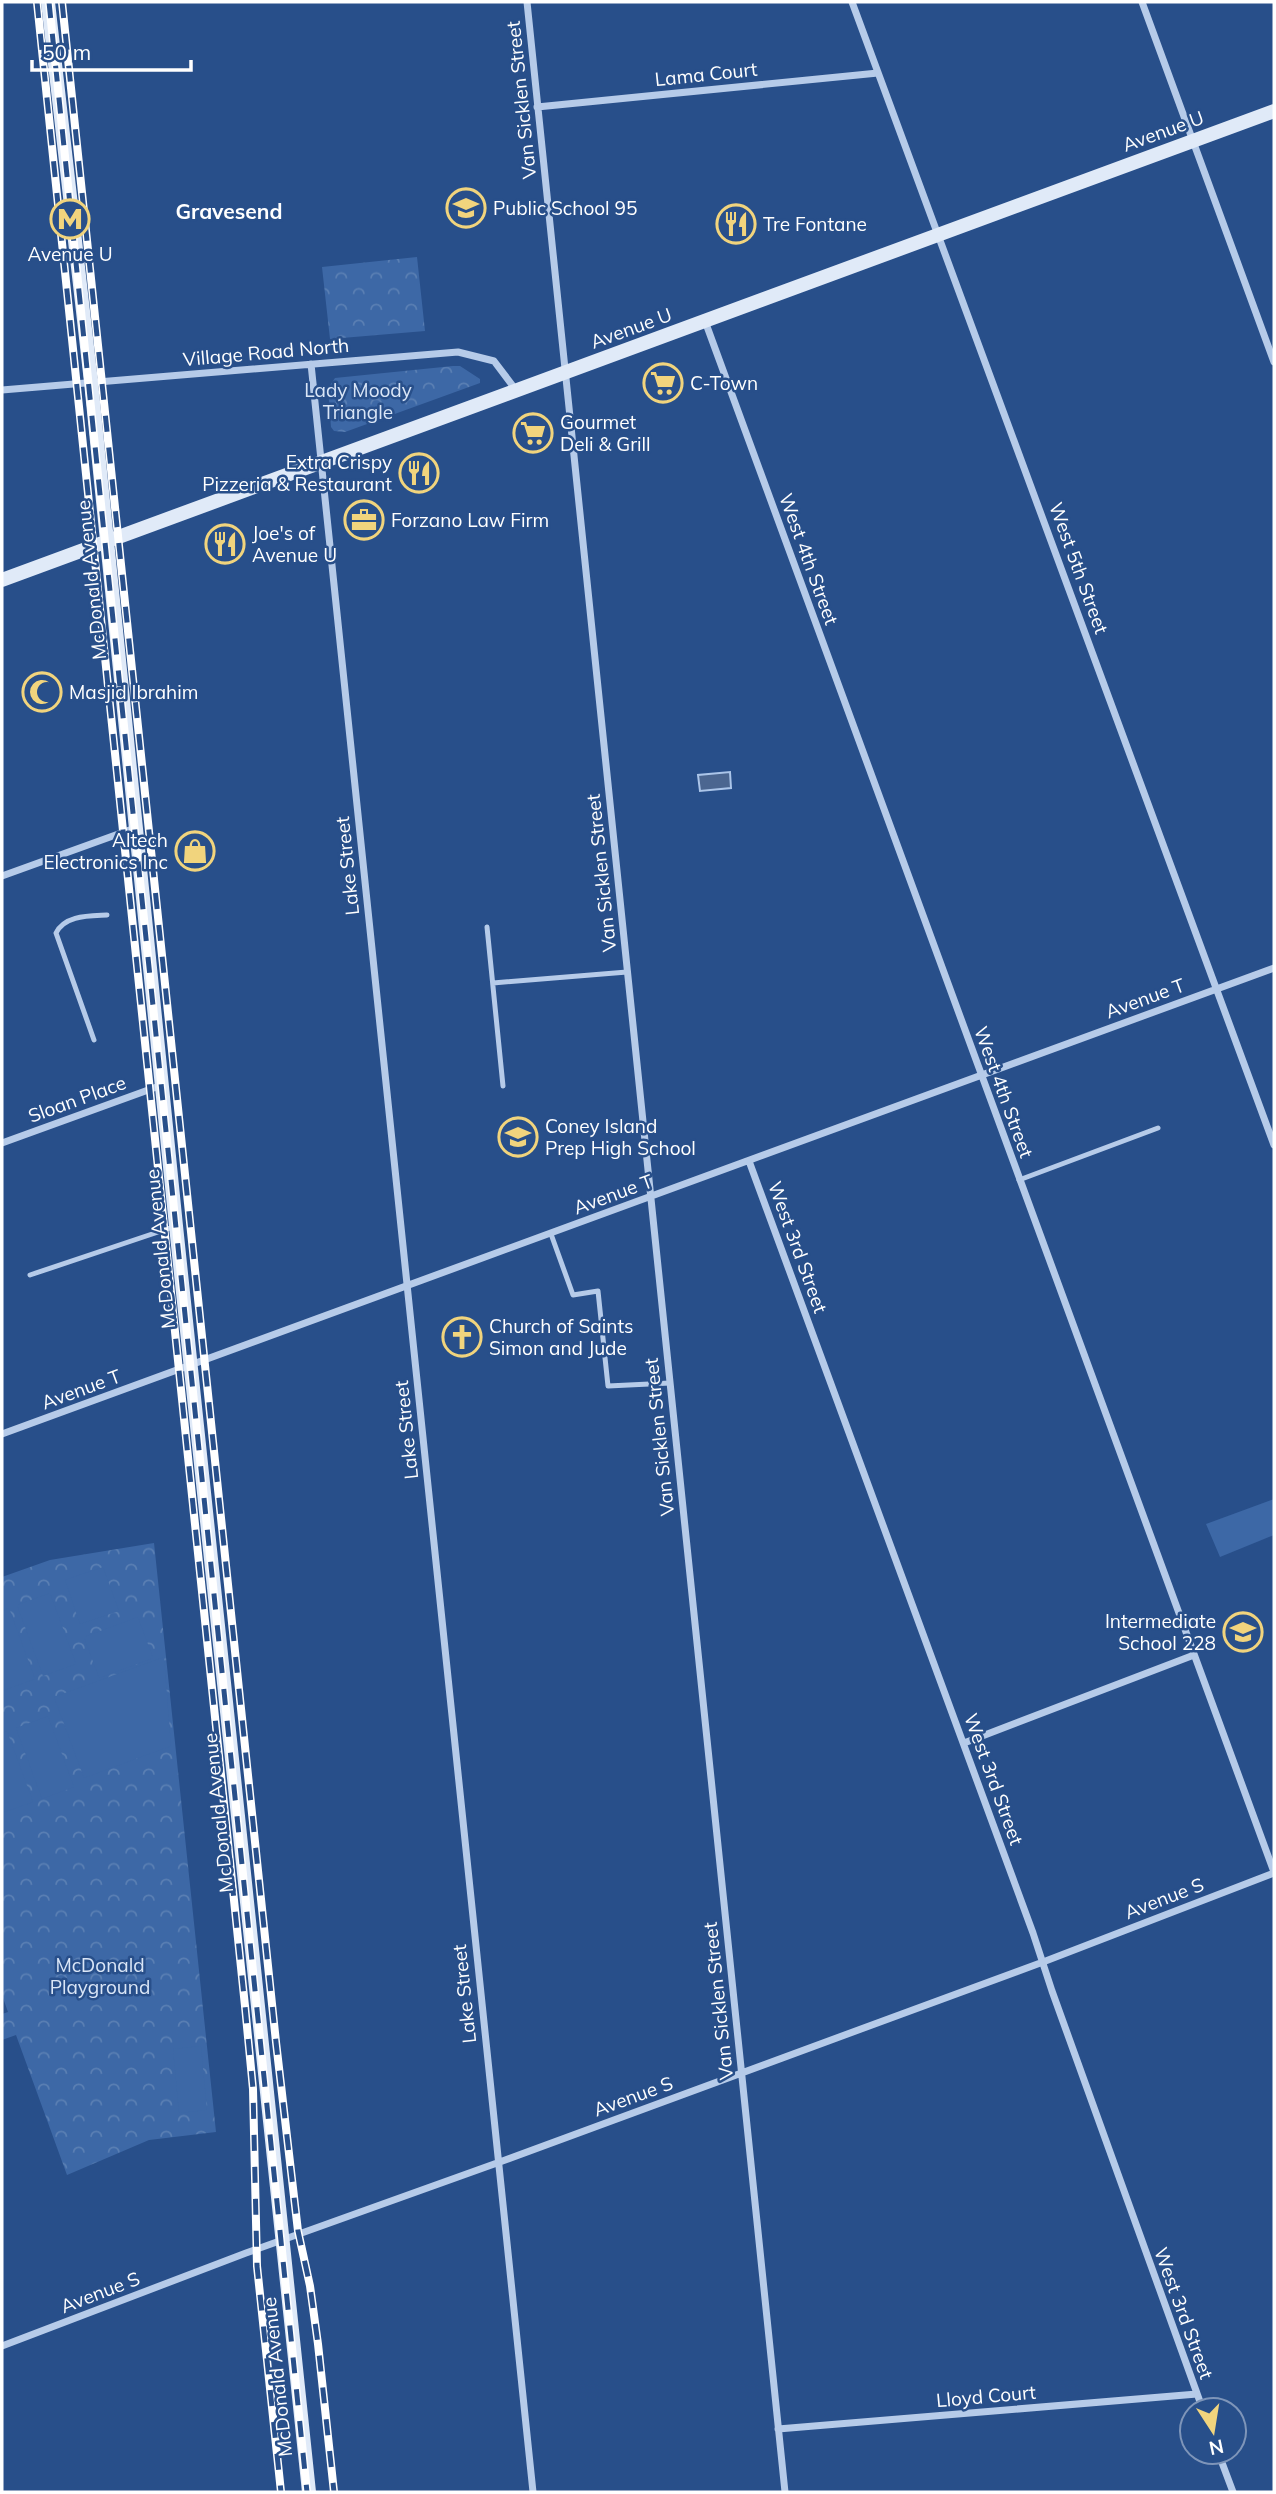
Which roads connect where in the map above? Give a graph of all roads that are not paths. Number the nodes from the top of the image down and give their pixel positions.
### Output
1 (48, 2) edge
2 (527, 2) edge
3 (852, 2) edge
4 (1142, 2) edge
5 (878, 73) junction
6 (537, 107) junction
7 (1274, 111) edge
8 (1193, 141) junction
9 (939, 234) junction
10 (705, 321) junction
11 (1274, 362) edge
12 (312, 364) junction
13 (565, 373) junction
14 (91, 382) junction
15 (2, 390) edge
16 (516, 391) junction
17 (321, 463) junction
18 (107, 542) junction
19 (2, 580) edge
20 (135, 828) junction
21 (2, 876) edge
22 (107, 915) dead end
23 (487, 927) dead end
24 (1274, 968) edge
25 (627, 972) junction
26 (493, 983) junction
27 (1217, 989) junction
28 (94, 1040) dead end
29 (981, 1076) junction
30 (162, 1085) junction
31 (503, 1086) dead end
32 (1158, 1128) dead end
33 (2, 1143) edge
34 (1274, 1145) edge
35 (749, 1161) junction
36 (1019, 1180) junction
37 (650, 1197) junction
38 (176, 1226) junction
39 (551, 1234) junction
40 (30, 1275) dead end
41 (406, 1287) junction
42 (191, 1365) junction
43 (670, 1383) junction
44 (2, 1434) edge
45 (1194, 1655) junction
46 (964, 1743) junction
47 (1274, 1873) edge
48 (1043, 1962) junction
49 (741, 2073) junction
50 (498, 2163) junction
51 (282, 2239) junction
52 (2, 2346) edge
53 (1197, 2394) joint
54 (778, 2429) junction
55 (1223, 2466) edge
56 (309, 2492) edge
57 (533, 2492) edge
58 (785, 2492) edge
59 (1233, 2492) edge

1 - 14 main road, McDonald Avenue
2 - 6 street, Van Sicklen Street
3 - 5 street, West 5th Street
4 - 8 street
5 - 6 street, Lama Court
5 - 9 street, West 5th Street
6 - 13 street, Van Sicklen Street
7 - 8 main road, Avenue U
8 - 9 main road, Avenue U
8 - 11 street
9 - 10 main road, Avenue U
9 - 27 street, West 5th Street
10 - 13 main road, Avenue U
10 - 29 street, West 4th Street
12 - 14 street, Village Road North
12 - 16 street, Village Road North
12 - 17 street, Lake Street
13 - 16 main road, Avenue U
13 - 25 street, Van Sicklen Street
14 - 15 street, Village Road North
14 - 18 main road, McDonald Avenue
16 - 17 main road, Avenue U
17 - 18 main road, Avenue U
17 - 41 street, Lake Street
18 - 19 main road, Avenue U
18 - 20 main road, McDonald Avenue
20 - 21 street
20 - 30 main road, McDonald Avenue
22 - 28 lane
23 - 26 lane
24 - 27 street, Avenue T
25 - 26 lane
25 - 37 street, Van Sicklen Street
26 - 31 lane
27 - 29 street, Avenue T
27 - 34 street, West 5th Street
29 - 35 street, Avenue T
29 - 36 street, West 4th Street
30 - 33 street, Sloan Place
30 - 38 main road, McDonald Avenue
32 - 36 lane
35 - 37 street, Avenue T
35 - 46 street, West 3rd Street
36 - 45 street, West 4th Street
37 - 39 street, Avenue T
37 - 43 street, Van Sicklen Street
38 - 40 lane
38 - 42 main road, McDonald Avenue
39 - 41 street, Avenue T
39 - 43 lane
41 - 42 street, Avenue T
41 - 50 street, Lake Street
42 - 44 street, Avenue T
42 - 51 main road, McDonald Avenue
43 - 49 street, Van Sicklen Street
45 - 46 street
45 - 47 street, West 4th Street
46 - 48 street, West 3rd Street
47 - 48 street, Avenue S
48 - 49 street, Avenue S
48 - 53 street, West 3rd Street
49 - 50 street, Avenue S
49 - 54 street, Van Sicklen Street
50 - 51 street, Avenue S
50 - 57 street, Lake Street
51 - 52 street, Avenue S
51 - 56 main road, McDonald Avenue
53 - 54 street, Lloyd Court
54 - 58 street, Van Sicklen Street
55 - 59 street

